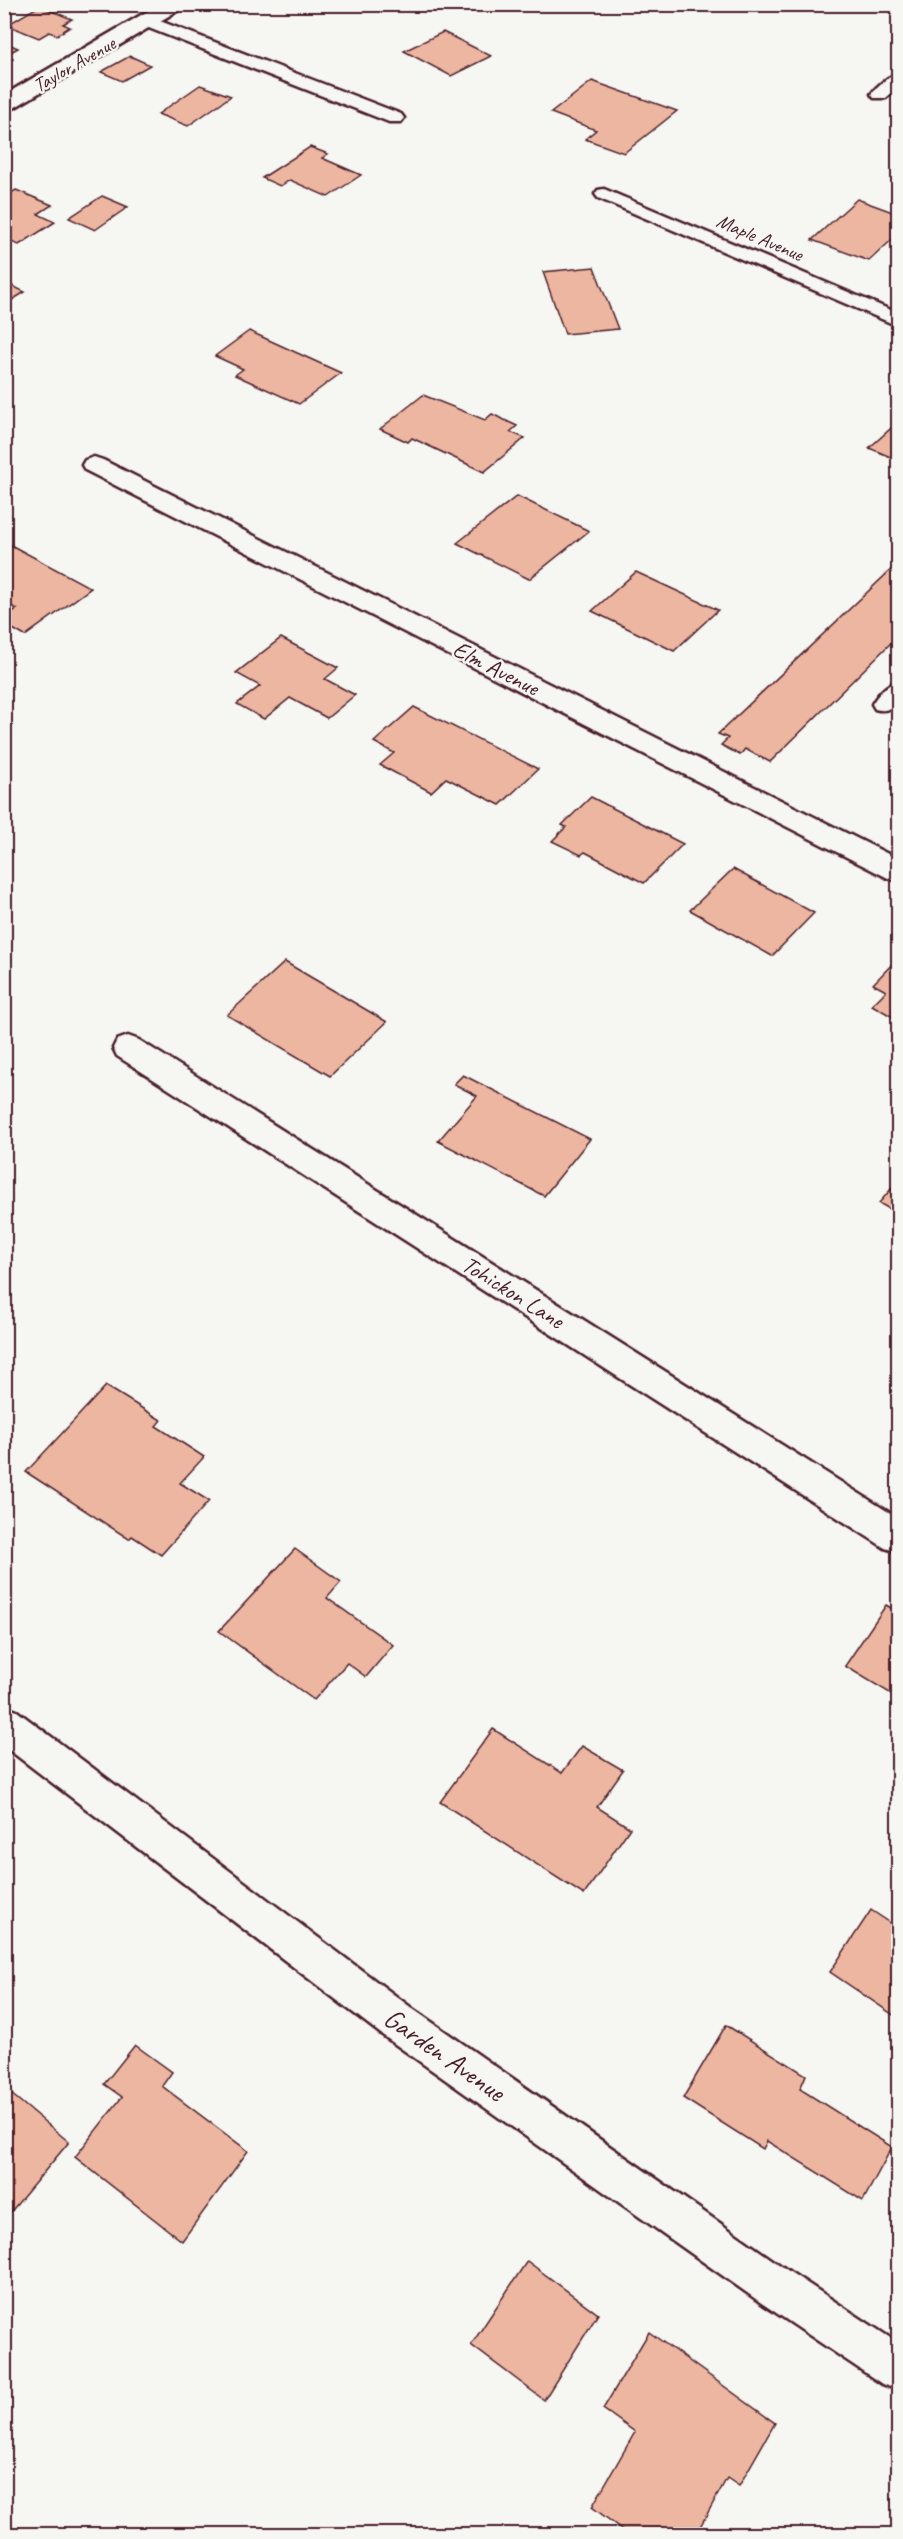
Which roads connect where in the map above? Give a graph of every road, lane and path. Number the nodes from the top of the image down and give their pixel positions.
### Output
1 (175, 4) edge
2 (147, 21) junction
3 (898, 79) edge
4 (880, 94) dead end
5 (4, 104) edge
6 (395, 118) dead end
7 (604, 194) dead end
8 (898, 320) edge
9 (94, 465) dead end
10 (898, 871) edge
11 (128, 1047) dead end
12 (898, 1537) edge
13 (4, 1723) edge
14 (898, 2368) edge

1 - 2 street, Taylor Avenue
2 - 5 street, Taylor Avenue
2 - 6 lane
3 - 4 lane
7 - 8 lane, Maple Avenue
9 - 10 street, Elm Avenue
11 - 12 street, Tohickon Lane
13 - 14 street, Garden Avenue

